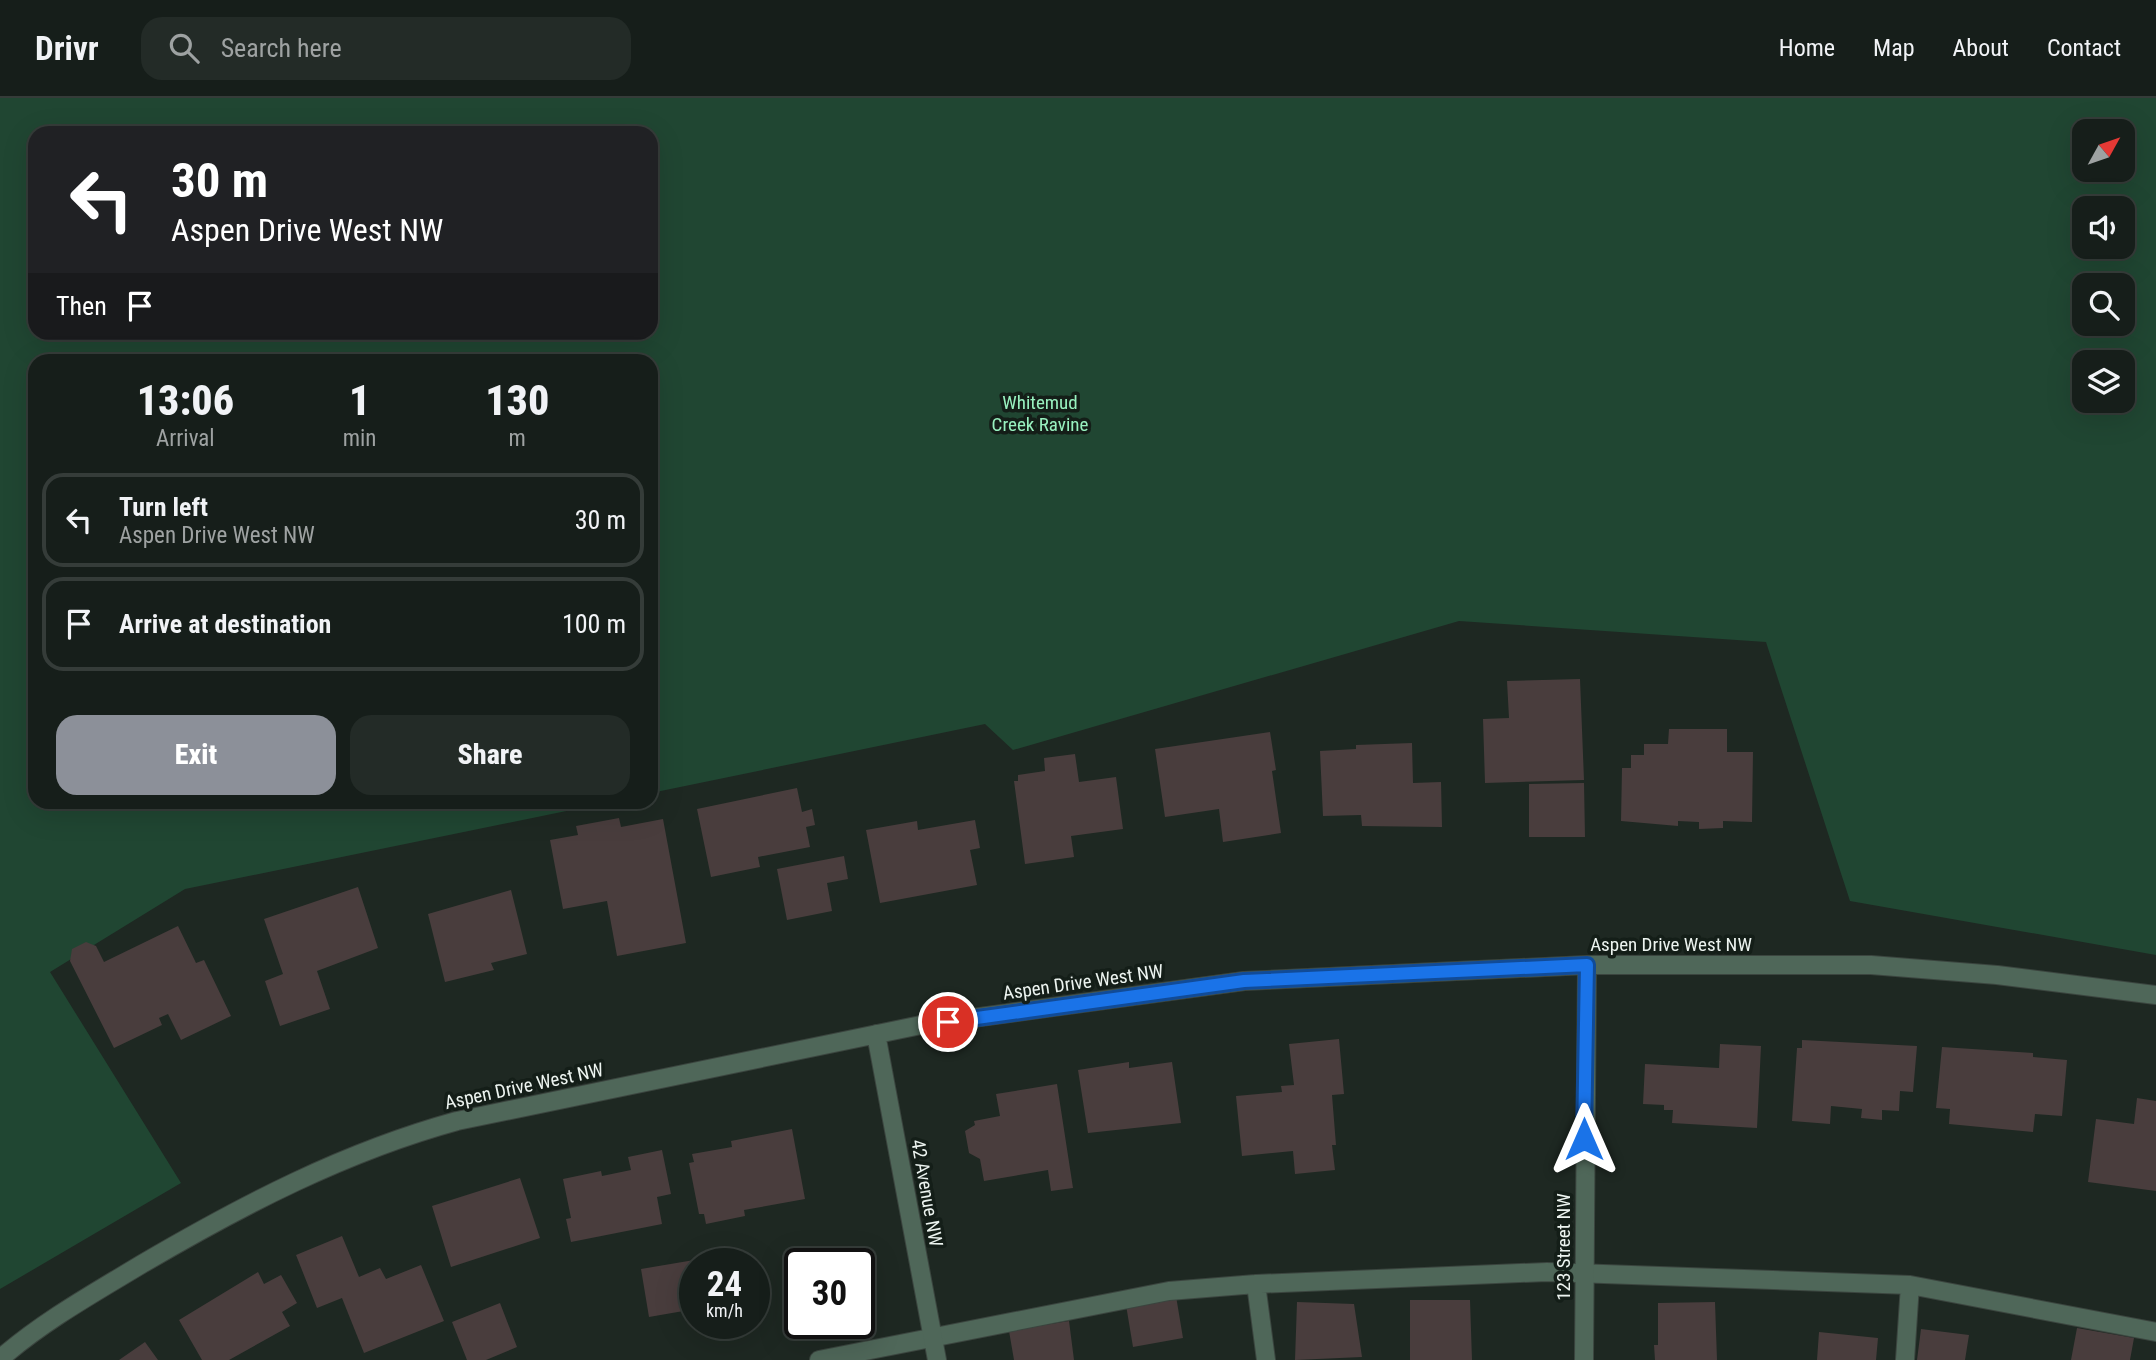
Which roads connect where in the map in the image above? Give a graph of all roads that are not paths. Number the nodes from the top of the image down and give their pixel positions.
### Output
1 (1587, 965) junction
2 (2156, 995) edge
3 (876, 1034) junction
4 (1583, 1274) junction
5 (1256, 1284) junction
6 (1910, 1285) junction
7 (2156, 1332) edge
8 (931, 1335) junction
9 (0, 1359) edge
10 (819, 1360) edge
11 (937, 1360) edge
12 (1266, 1360) edge
13 (1584, 1360) edge
14 (1905, 1360) edge

1 - 2 street, Aspen Drive West NW
1 - 3 street, Aspen Drive West NW
1 - 4 street, 123 Street NW
3 - 8 street, 42 Avenue NW
3 - 9 street, Aspen Drive West NW
4 - 5 street
4 - 6 street
4 - 13 street, 123 Street NW
5 - 8 street
5 - 12 street
6 - 7 street
6 - 14 street
8 - 10 street
8 - 11 street, 42 Avenue NW

